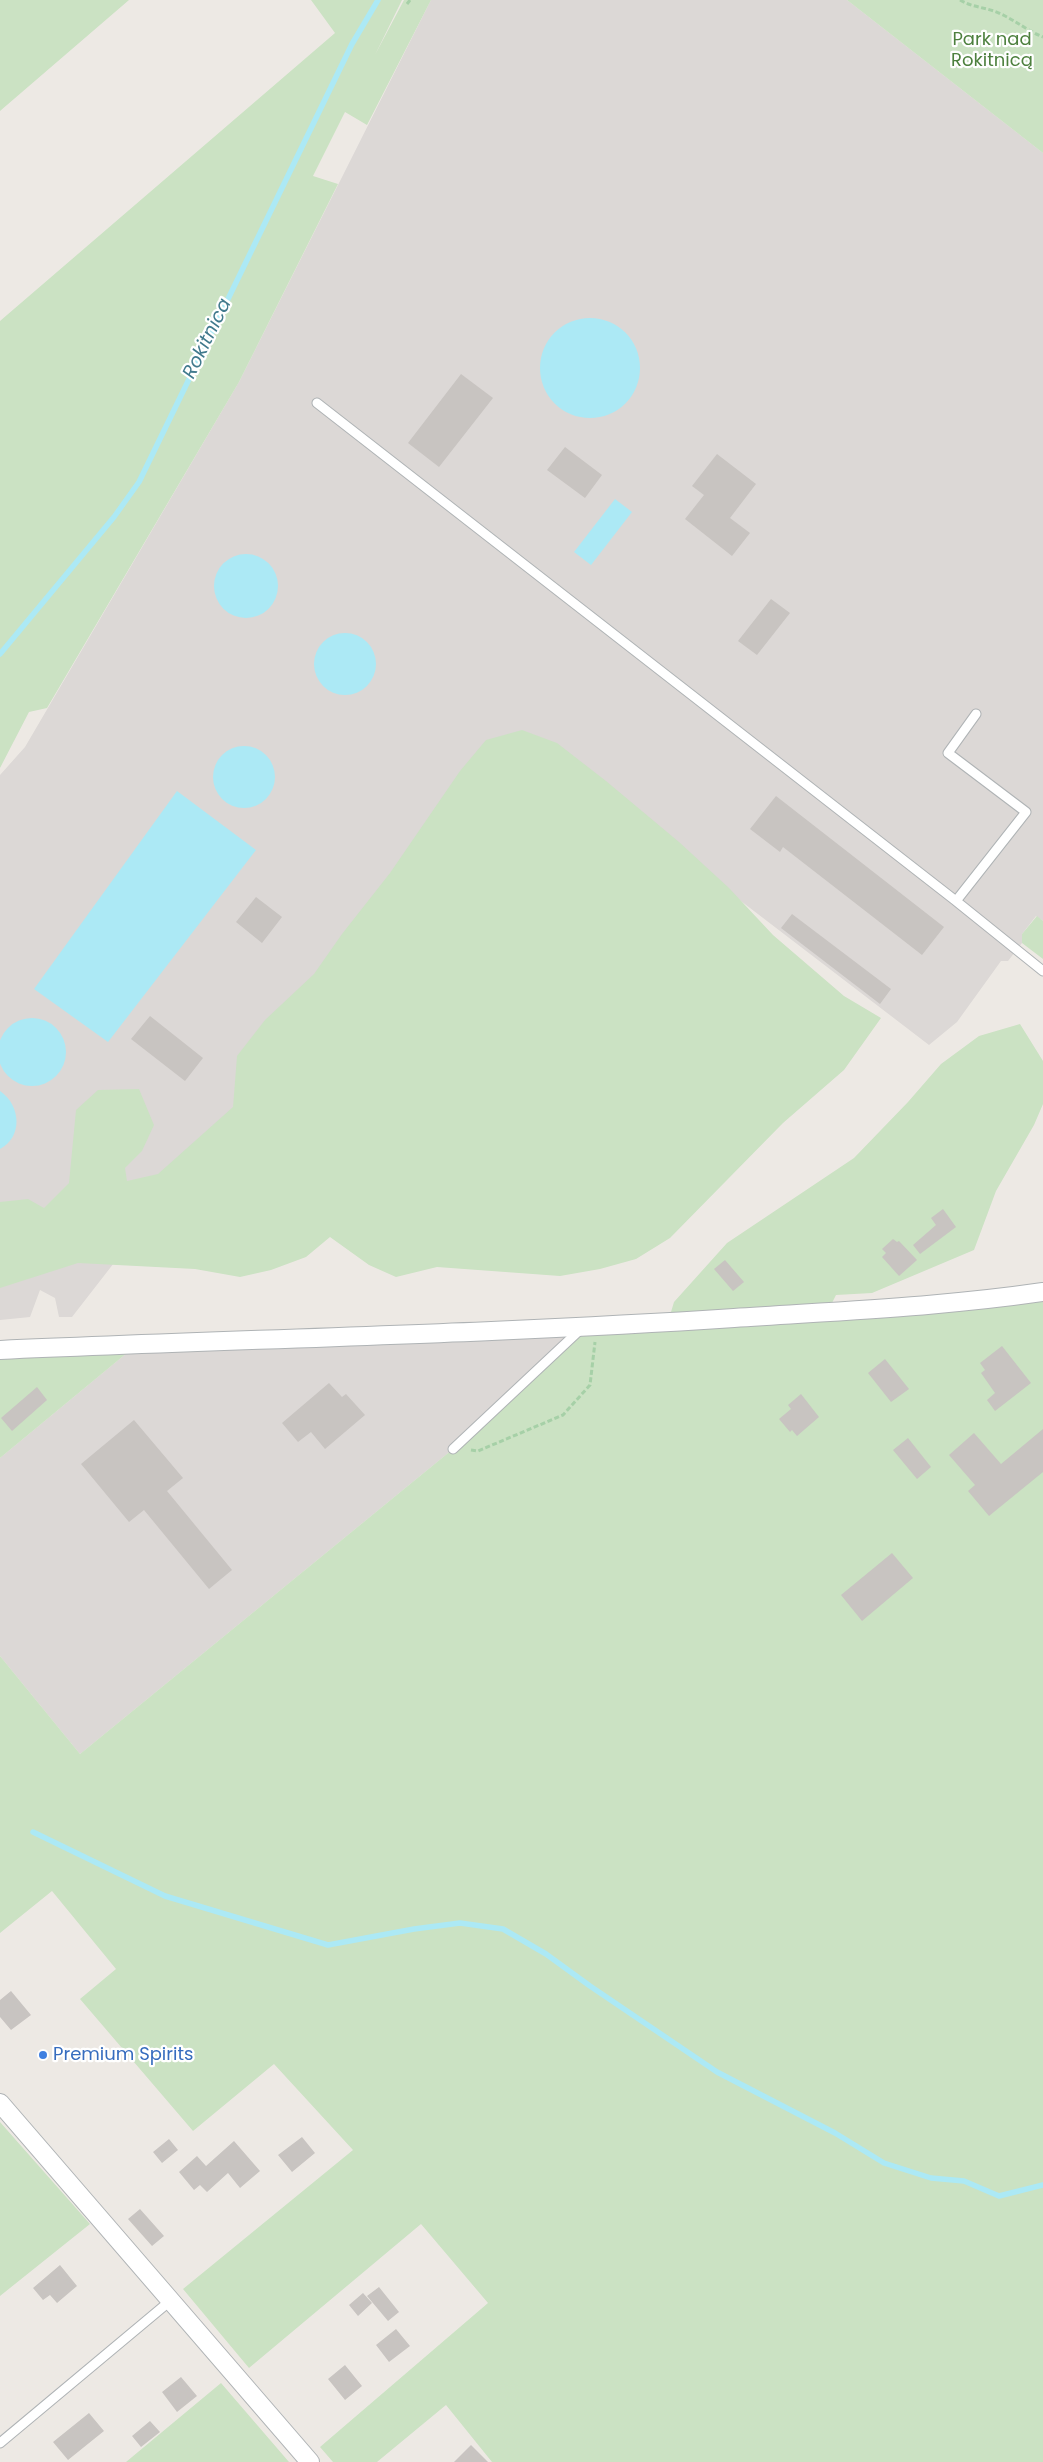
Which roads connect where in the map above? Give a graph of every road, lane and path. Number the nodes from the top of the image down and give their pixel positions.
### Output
1 (410, 0) edge
2 (960, 0) edge
3 (407, 4) dead end
4 (1043, 37) edge
5 (317, 403) dead end
6 (976, 714) dead end
7 (956, 901) junction
8 (1043, 972) edge
9 (1043, 1292) edge
10 (589, 1327) junction
11 (0, 1350) edge
12 (452, 1449) joint
13 (0, 2103) edge
14 (170, 2302) junction
15 (0, 2443) edge
16 (310, 2462) edge

1 - 3 path
2 - 4 path
5 - 7 lane
6 - 7 lane
7 - 8 lane
9 - 10 street
10 - 11 street
10 - 12 lane
10 - 12 path
13 - 14 street
14 - 15 lane
14 - 16 street

